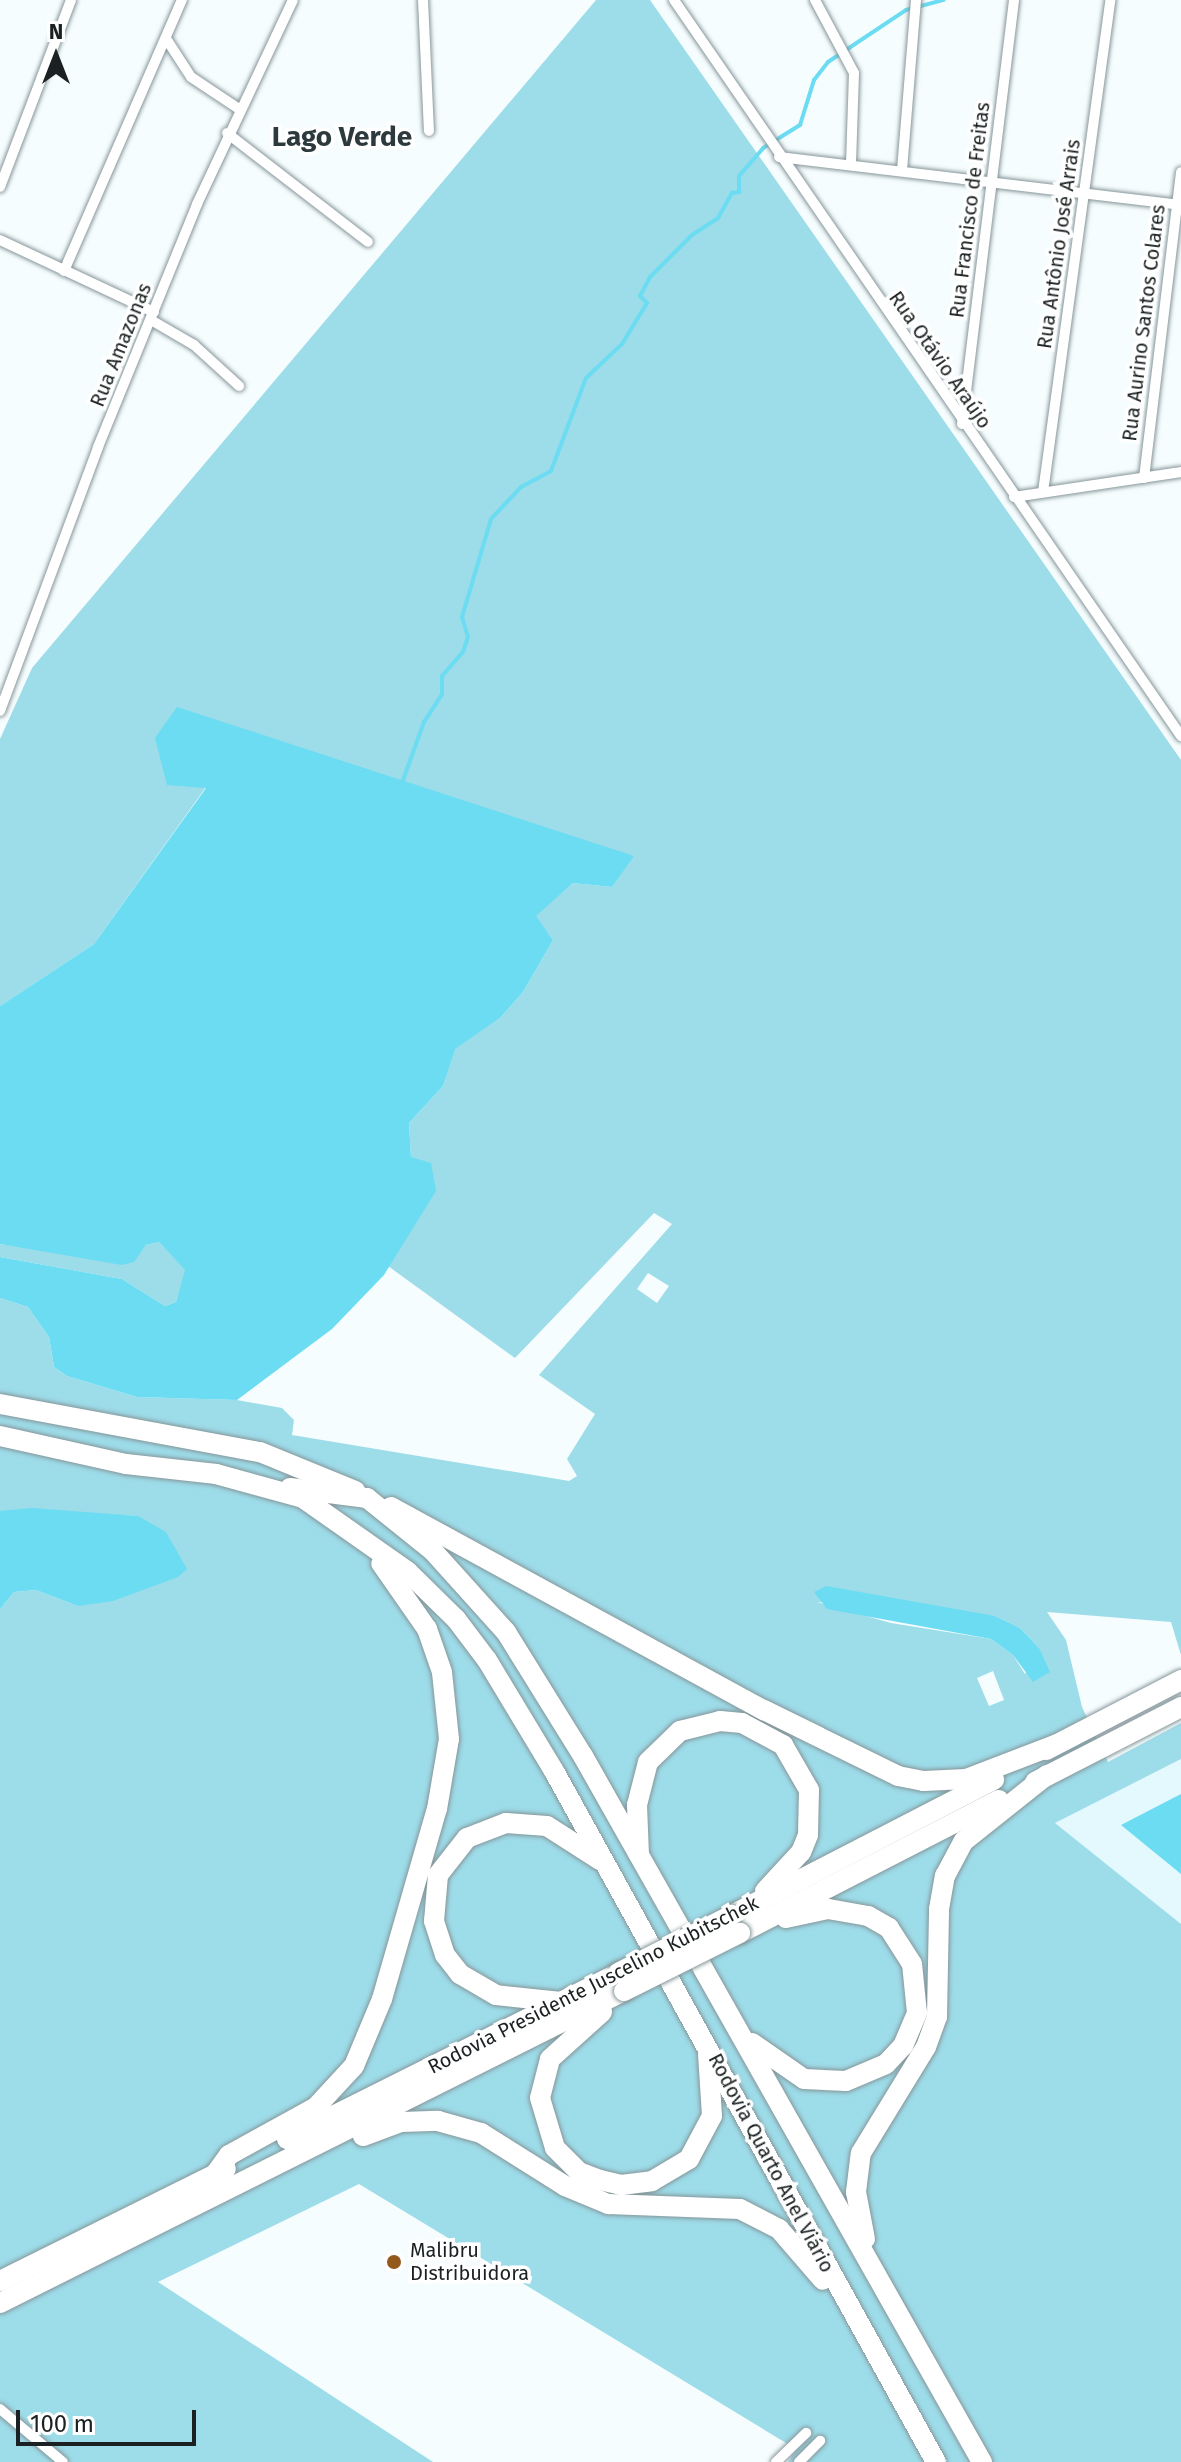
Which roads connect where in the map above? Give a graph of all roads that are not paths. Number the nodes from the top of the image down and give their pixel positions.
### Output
1 (71, 0) edge
2 (182, 0) edge
3 (293, 0) edge
4 (423, 0) edge
5 (674, 0) edge
6 (815, 0) edge
7 (916, 0) edge
8 (1014, 0) edge
9 (1110, 0) edge
10 (167, 40) junction
11 (239, 109) junction
12 (429, 131) dead end
13 (227, 133) junction
14 (779, 157) junction
15 (851, 164) junction
16 (902, 170) junction
17 (1181, 172) edge
18 (991, 181) junction
19 (0, 187) edge
20 (1086, 193) junction
21 (1179, 205) edge
22 (0, 240) edge
23 (368, 242) dead end
24 (64, 271) junction
25 (152, 316) junction
26 (239, 386) dead end
27 (962, 424) junction
28 (1181, 472) edge
29 (1144, 478) junction
30 (1043, 492) junction
31 (1014, 497) junction
32 (0, 711) edge
33 (1181, 736) edge
34 (0, 1404) edge
35 (0, 1436) edge
36 (264, 1485) junction
37 (367, 1498) junction
38 (342, 1523) junction
39 (1181, 1680) edge
40 (1181, 1707) edge
41 (1057, 1744) junction
42 (1047, 1775) junction
43 (640, 1859) junction
44 (605, 1864) junction
45 (742, 1921) junction
46 (620, 1986) junction
47 (561, 2002) junction
48 (739, 2032) junction
49 (705, 2040) junction
50 (295, 2158) junction
51 (216, 2173) junction
52 (870, 2259) junction
53 (0, 2281) edge
54 (0, 2303) edge
55 (850, 2314) junction
56 (0, 2409) edge
57 (806, 2433) dead end
58 (820, 2441) dead end
59 (63, 2462) edge
60 (776, 2462) edge
61 (799, 2462) edge
62 (936, 2462) edge
63 (982, 2462) edge

1 - 19 street
2 - 10 street
3 - 11 street, Rua Amazonas
4 - 12 street
5 - 14 street, Rua Otávio Araújo
6 - 15 street
7 - 16 street
8 - 18 street, Rua Francisco de Freitas
9 - 20 street, Rua Antônio José Arrais
10 - 11 street
10 - 24 street
11 - 13 street, Rua Amazonas
13 - 23 street
13 - 25 street, Rua Amazonas
14 - 15 street
14 - 27 street, Rua Otávio Araújo
15 - 16 street
16 - 18 street
17 - 21 street, Rua Aurino Santos Colares
18 - 20 street
18 - 27 street, Rua Francisco de Freitas
20 - 21 street
20 - 30 street, Rua Antônio José Arrais
21 - 29 street, Rua Aurino Santos Colares
22 - 24 street
24 - 25 street
25 - 26 street
25 - 32 street, Rua Amazonas
27 - 31 street, Rua Otávio Araújo
28 - 29 street
29 - 30 street
30 - 31 street
31 - 33 street, Rua Otávio Araújo
34 - 37 highway
35 - 36 highway
36 - 37 highway
36 - 38 highway
37 - 41 highway
37 - 43 highway
38 - 44 highway, Rodovia Quarto Anel Viário
38 - 51 highway
39 - 41 highway, Rodovia Presidente Juscelino Kubitschek
40 - 42 highway, Rodovia Presidente Juscelino Kubitschek
41 - 45 highway, Rodovia Presidente Juscelino Kubitschek
42 - 45 highway, Rodovia Presidente Juscelino Kubitschek
42 - 52 highway
43 - 45 highway
43 - 48 highway
44 - 47 highway
44 - 49 highway, Rodovia Quarto Anel Viário
45 - 46 highway, Rodovia Presidente Juscelino Kubitschek, bridge
45 - 48 highway
46 - 47 highway, Rodovia Presidente Juscelino Kubitschek
46 - 49 highway
46 - 50 highway, Rodovia Presidente Juscelino Kubitschek
47 - 51 highway, Rodovia Presidente Juscelino Kubitschek
48 - 52 highway
49 - 55 highway, Rodovia Quarto Anel Viário
50 - 54 highway, Rodovia Presidente Juscelino Kubitschek
50 - 55 highway
51 - 53 highway, Rodovia Presidente Juscelino Kubitschek
52 - 63 highway
55 - 62 highway, Rodovia Quarto Anel Viário
56 - 59 street
57 - 60 street
58 - 61 street

